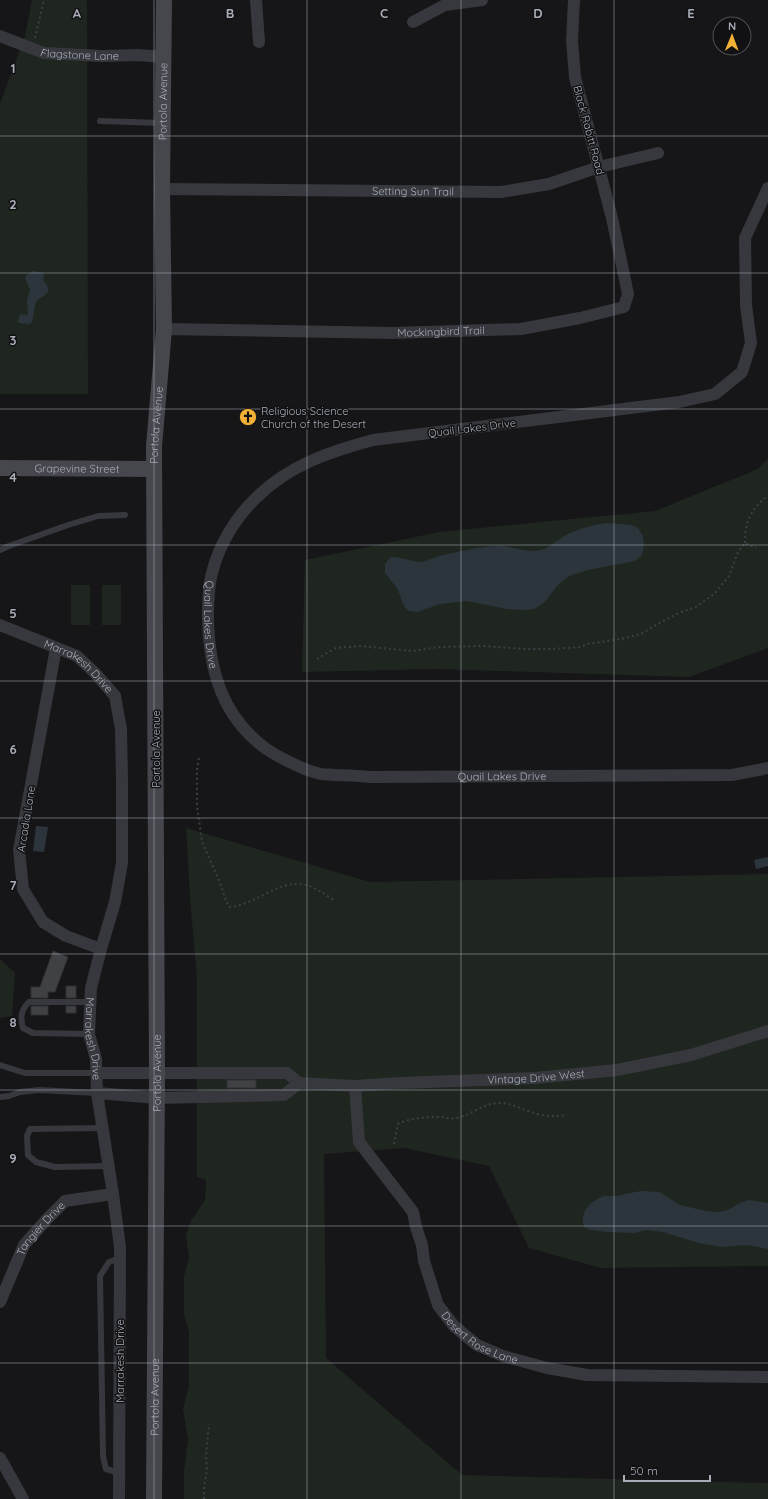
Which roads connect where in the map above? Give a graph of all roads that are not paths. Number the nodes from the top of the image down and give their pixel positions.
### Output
1 (164, 0) edge
2 (256, 0) edge
3 (482, 0) edge
4 (574, 0) edge
5 (413, 22) dead end
6 (0, 36) edge
7 (259, 42) dead end
8 (163, 57) junction
9 (100, 121) dead end
10 (163, 123) junction
11 (658, 154) dead end
12 (599, 167) junction
13 (768, 188) edge
14 (162, 189) junction
15 (612, 218) joint
16 (164, 329) junction
17 (0, 468) edge
18 (154, 469) junction
19 (125, 515) dead end
20 (0, 550) edge
21 (0, 624) edge
22 (56, 648) junction
23 (768, 768) edge
24 (101, 949) junction
25 (91, 1002) junction
26 (768, 1031) edge
27 (89, 1034) junction
28 (0, 1065) edge
29 (97, 1073) junction
30 (157, 1074) junction
31 (299, 1083) junction
32 (355, 1086) junction
33 (97, 1093) junction
34 (0, 1097) edge
35 (157, 1098) junction
36 (102, 1128) junction
37 (109, 1166) junction
38 (113, 1194) junction
39 (120, 1258) junction
40 (0, 1302) edge
41 (768, 1377) edge
42 (0, 1458) edge
43 (120, 1473) junction
44 (23, 1499) edge
45 (119, 1499) edge
46 (154, 1499) edge

1 - 8 street, Portola Avenue
2 - 7 street
3 - 5 street
4 - 12 street, Black Rabitt Road
6 - 8 street, Flagstone Lane
8 - 10 street, Portola Avenue
9 - 10 lane
10 - 14 street, Portola Avenue
11 - 12 street, Setting Sun Trail
12 - 14 street, Setting Sun Trail
12 - 15 street, Black Rabitt Road
13 - 23 street, Quail Lakes Drive
14 - 16 street, Portola Avenue
15 - 16 street, Mockingbird Trail
16 - 18 street, Portola Avenue
17 - 18 street, Grapevine Street
18 - 30 street, Portola Avenue
19 - 20 lane
21 - 22 street, Marrakesh Drive
22 - 24 street, Marrakesh Drive
22 - 24 street, Arcadia Lane
24 - 25 street, Marrakesh Drive
25 - 27 street, Marrakesh Drive
25 - 27 lane
26 - 32 street, Vintage Drive West
27 - 29 street, Marrakesh Drive
28 - 29 lane
29 - 30 street, Vintage Drive West
29 - 33 street, Marrakesh Drive
30 - 31 street, Vintage Drive West
30 - 35 street, Portola Avenue
31 - 32 street, Vintage Drive West
31 - 35 street
32 - 41 street, Desert Rose Lane
33 - 34 lane
33 - 35 street
33 - 36 street, Marrakesh Drive
35 - 46 street, Portola Avenue
36 - 37 street, Marrakesh Drive
36 - 37 lane
37 - 38 street, Marrakesh Drive
38 - 39 street, Marrakesh Drive
38 - 40 street, Tangier Drive
39 - 43 street, Marrakesh Drive
39 - 43 lane
42 - 44 street
43 - 45 street, Marrakesh Drive

